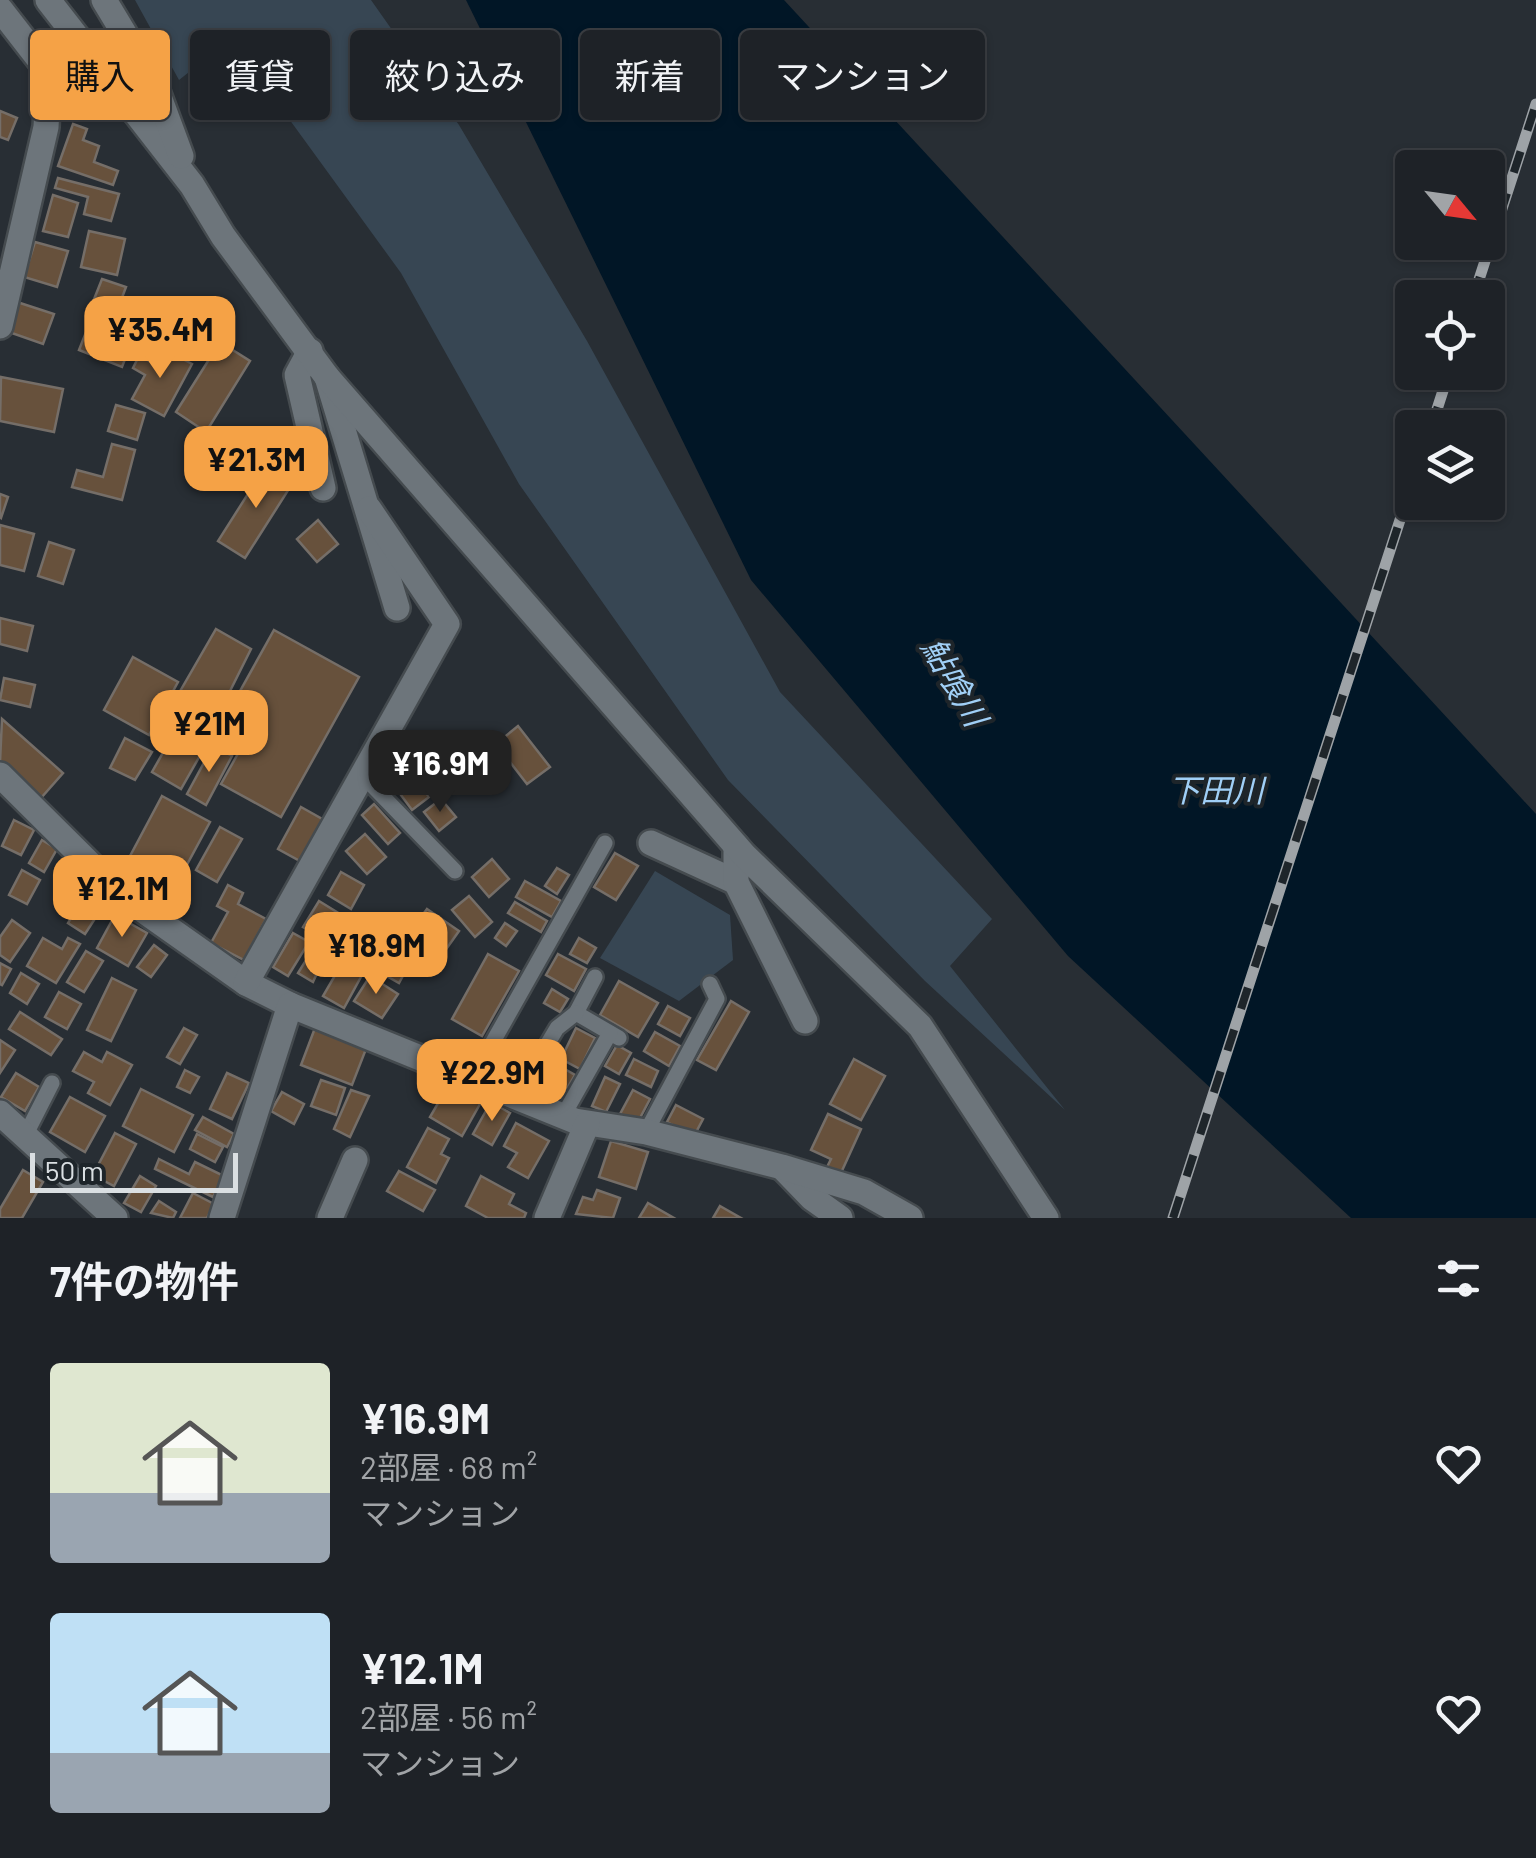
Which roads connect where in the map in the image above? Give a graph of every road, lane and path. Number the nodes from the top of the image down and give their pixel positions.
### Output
1 (48, 0) edge
2 (104, 0) edge
3 (0, 8) edge
4 (192, 185) junction
5 (0, 326) edge
6 (310, 351) junction
7 (326, 377) junction
8 (323, 488) dead end
9 (369, 509) junction
10 (397, 608) dead end
11 (0, 775) edge
12 (364, 778) junction
13 (606, 843) dead end
14 (650, 843) dead end
15 (736, 846) junction
16 (455, 871) dead end
17 (736, 882) junction
18 (595, 977) dead end
19 (246, 983) junction
20 (710, 984) dead end
21 (290, 1005) junction
22 (576, 1013) junction
23 (805, 1021) dead end
24 (472, 1079) junction
25 (52, 1082) dead end
26 (516, 1098) junction
27 (0, 1112) edge
28 (575, 1120) junction
29 (646, 1132) junction
30 (26, 1134) junction
31 (354, 1160) dead end
32 (782, 1167) junction
33 (115, 1218) edge
34 (222, 1218) edge
35 (330, 1218) edge
36 (548, 1218) edge
37 (840, 1218) edge
38 (910, 1218) edge
39 (1046, 1218) edge

1 - 4 street
2 - 4 street
3 - 5 street
4 - 6 street
6 - 7 street
6 - 8 street
7 - 9 street
7 - 15 street
9 - 10 street
9 - 12 street
11 - 19 street
12 - 16 lane
12 - 19 street
13 - 24 lane
14 - 17 street
15 - 17 street
15 - 39 street
17 - 23 street
18 - 22 lane
19 - 21 street
20 - 29 lane
21 - 24 street
21 - 34 street
22 - 26 lane
22 - 28 lane
24 - 26 street
25 - 30 lane
26 - 28 street
27 - 30 street
28 - 29 street
28 - 36 street
29 - 32 street
30 - 33 street
31 - 35 street
32 - 37 street
32 - 38 street

